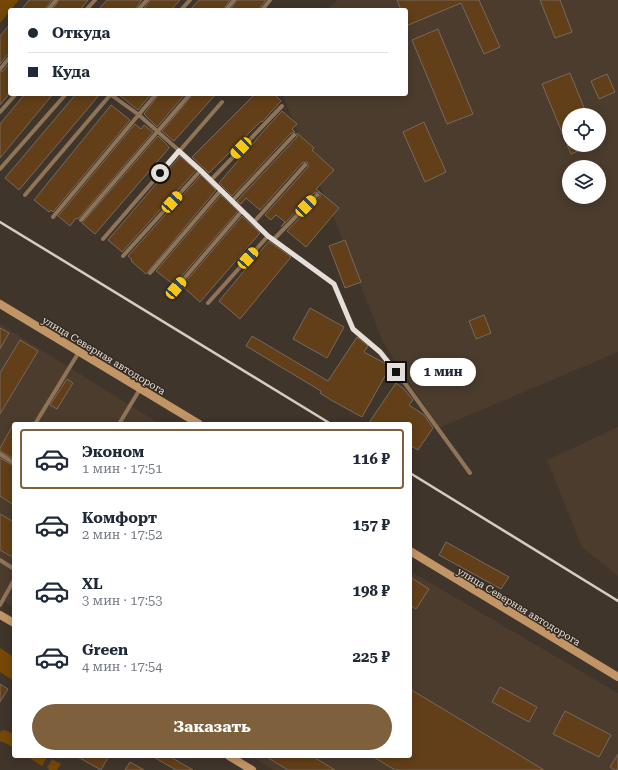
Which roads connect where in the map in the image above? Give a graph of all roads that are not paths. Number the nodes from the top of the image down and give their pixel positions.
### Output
1 (56, 0) edge
2 (94, 0) edge
3 (147, 0) edge
4 (190, 0) edge
5 (234, 0) edge
6 (270, 0) edge
7 (50, 8) edge
8 (88, 8) edge
9 (140, 8) edge
10 (183, 8) edge
11 (228, 8) edge
12 (264, 8) edge
13 (8, 59) edge
14 (0, 69) edge
15 (14, 96) edge
16 (64, 96) edge
17 (108, 96) edge
18 (113, 96) edge
19 (154, 96) edge
20 (188, 96) edge
21 (222, 102) dead end
22 (282, 106) dead end
23 (0, 112) edge
24 (139, 115) junction
25 (158, 131) junction
26 (294, 135) dead end
27 (179, 151) junction
28 (305, 165) dead end
29 (0, 169) edge
30 (200, 170) junction
31 (211, 180) junction
32 (221, 190) junction
33 (25, 195) dead end
34 (317, 195) dead end
35 (232, 201) junction
36 (242, 211) junction
37 (53, 217) dead end
38 (81, 220) dead end
39 (254, 222) junction
40 (268, 236) junction
41 (103, 238) dead end
42 (274, 240) junction
43 (124, 256) dead end
44 (150, 274) dead end
45 (176, 288) dead end
46 (208, 303) dead end
47 (0, 304) edge
48 (79, 352) junction
49 (140, 389) junction
50 (36, 422) edge
51 (120, 422) edge
52 (196, 422) edge
53 (0, 454) edge
54 (12, 462) edge
55 (470, 474) dead end
56 (412, 553) edge
57 (0, 560) edge
58 (12, 568) edge
59 (12, 584) edge
60 (0, 605) edge
61 (0, 615) edge
62 (12, 622) edge
63 (618, 677) edge
64 (232, 758) edge
65 (252, 770) edge

1 - 7 lane
2 - 8 lane
3 - 9 lane
4 - 10 lane
5 - 11 lane
6 - 12 lane
13 - 14 lane
15 - 23 lane
16 - 29 lane
17 - 33 lane
18 - 24 lane
19 - 24 lane
20 - 25 lane
21 - 27 lane
22 - 31 lane
24 - 25 lane
24 - 37 lane
25 - 27 lane
25 - 38 lane
26 - 35 lane
27 - 30 lane
27 - 41 lane
28 - 39 lane
30 - 31 lane
30 - 43 lane
31 - 32 lane
32 - 35 lane
32 - 44 lane
34 - 42 lane
35 - 36 lane
36 - 39 lane
36 - 45 lane
39 - 40 lane
40 - 42 lane
40 - 46 lane
42 - 55 lane
47 - 48 main road, улица Северная автодорога
48 - 49 main road, улица Северная автодорога
48 - 50 lane
49 - 51 lane
49 - 52 main road, улица Северная автодорога
53 - 54 lane
56 - 63 main road, улица Северная автодорога
57 - 58 lane
59 - 60 lane
61 - 62 main road
64 - 65 main road

